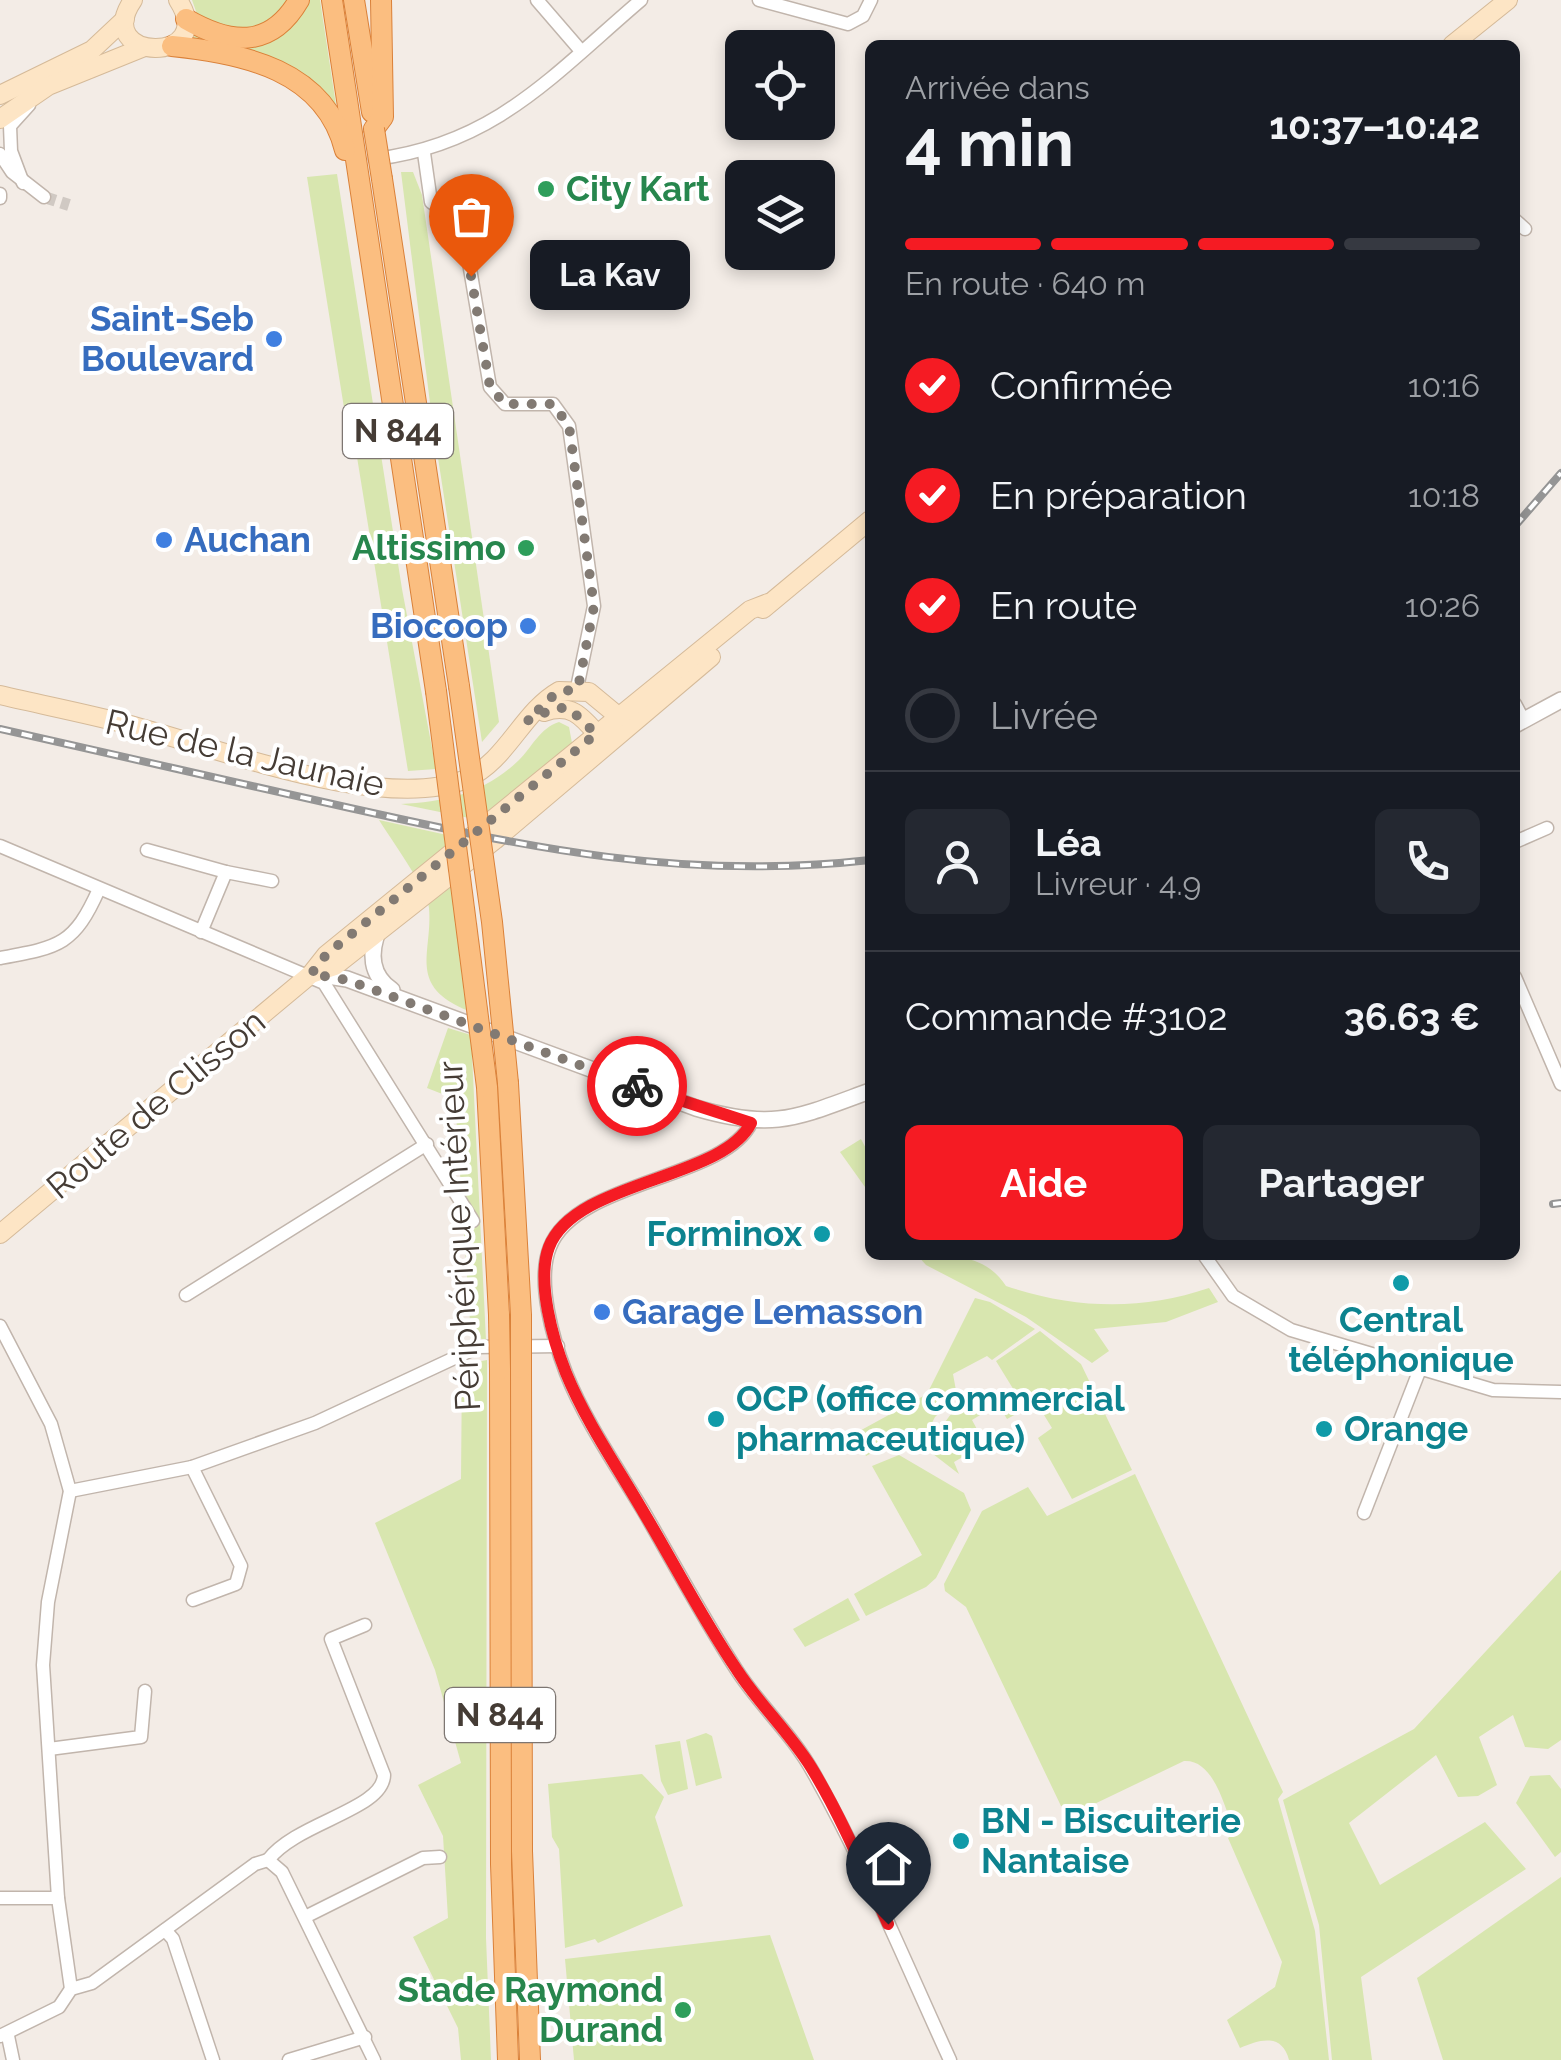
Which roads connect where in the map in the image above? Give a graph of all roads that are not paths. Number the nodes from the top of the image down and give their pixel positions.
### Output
1 (133, 0) edge
2 (299, 0) edge
3 (332, 0) edge
4 (354, 0) edge
5 (381, 0) edge
6 (537, 0) edge
7 (642, 0) edge
8 (759, 0) edge
9 (871, 0) edge
10 (1508, 0) edge
11 (182, 9) edge
12 (125, 18) junction
13 (1458, 40) edge
14 (172, 46) junction
15 (142, 48) junction
16 (581, 51) junction
17 (48, 86) junction
18 (0, 95) edge
19 (0, 119) edge
20 (374, 129) junction
21 (348, 143) junction
22 (424, 152) junction
23 (0, 154) edge
24 (371, 159) dead end
25 (24, 182) junction
26 (44, 197) tunnel mouth
27 (865, 524) edge
28 (578, 688) junction
29 (1, 699) edge
30 (1561, 700) edge
31 (544, 712) junction
32 (527, 721) junction
33 (1520, 721) edge
34 (614, 726) junction
35 (1547, 828) dead end
36 (1520, 840) edge
37 (0, 846) edge
38 (147, 850) dead end
39 (226, 872) junction
40 (272, 881) dead end
41 (100, 889) junction
42 (379, 930) junction
43 (201, 932) junction
44 (0, 958) edge
45 (311, 974) junction
46 (1520, 989) edge
47 (413, 1003) junction
48 (1561, 1084) edge
49 (865, 1093) edge
50 (751, 1123) junction
51 (428, 1144) junction
52 (473, 1220) dead end
53 (0, 1234) edge
54 (1207, 1260) edge
55 (186, 1295) dead end
56 (0, 1326) edge
57 (558, 1346) junction
58 (511, 1369) junction
59 (1420, 1369) junction
60 (1561, 1392) edge
61 (192, 1466) junction
62 (70, 1490) junction
63 (1364, 1513) dead end
64 (193, 1600) dead end
65 (365, 1625) dead end
66 (145, 1691) dead end
67 (49, 1750) junction
68 (440, 1858) dead end
69 (268, 1860) junction
70 (0, 1898) edge
71 (58, 1898) junction
72 (305, 1918) junction
73 (166, 1930) junction
74 (71, 1990) junction
75 (4, 2036) edge
76 (365, 2038) junction
77 (13, 2060) edge
78 (213, 2060) edge
79 (289, 2060) edge
80 (374, 2060) edge
81 (508, 2060) edge
82 (530, 2060) edge
83 (950, 2060) edge

1 - 12 main road
2 - 11 highway
3 - 21 highway
4 - 20 highway, N 844
5 - 20 highway
6 - 16 street
7 - 16 street
8 - 9 street
10 - 13 main road
11 - 14 main road
12 - 15 main road
12 - 18 main road
14 - 15 main road
14 - 21 highway
15 - 17 main road
16 - 22 street
17 - 19 main road
17 - 25 street
20 - 58 highway, N 844, bridge
21 - 58 highway, Périphérique Intérieur / N 844, bridge
22 - 24 street
22 - 28 street
23 - 25 street
25 - 26 street
27 - 34 main road, Route de Clisson
28 - 31 main road, Rue de la Jaunaie
28 - 32 main road, Rue de la Jaunaie
28 - 34 main road
29 - 32 main road, Rue de la Jaunaie
30 - 33 street
31 - 32 main road, Rue de la Jaunaie
31 - 34 main road
34 - 42 main road, Route de Clisson
34 - 45 main road, Route de Clisson
35 - 36 street
37 - 41 street
38 - 39 street
39 - 40 street
39 - 43 street
41 - 43 street
41 - 44 street
42 - 45 main road, Route de Clisson
42 - 47 street
43 - 45 street
45 - 47 street
45 - 51 street
45 - 53 main road, Route de Clisson
46 - 48 street
47 - 50 street
49 - 50 street
50 - 57 street
51 - 52 street
51 - 55 street
54 - 59 street
56 - 62 street
57 - 61 street
57 - 83 street
58 - 81 highway, Périphérique Intérieur / N 844
58 - 82 highway, N 844
59 - 60 street
59 - 63 street
61 - 62 street
61 - 64 street
62 - 67 street
65 - 69 street
66 - 67 street
67 - 71 street
68 - 72 street
69 - 72 street
69 - 73 street
70 - 71 street
71 - 74 street
72 - 76 street
73 - 74 street
73 - 78 street
74 - 75 street
75 - 77 street
76 - 79 street
76 - 80 street

